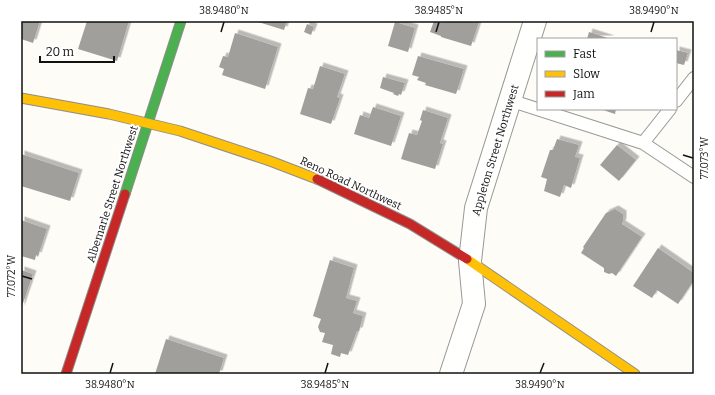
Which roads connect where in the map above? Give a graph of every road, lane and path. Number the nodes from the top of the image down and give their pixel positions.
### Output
1 (181, 21) edge
2 (535, 21) edge
3 (694, 78) edge
4 (21, 98) edge
5 (510, 100) junction
6 (677, 100) edge
7 (537, 109) edge
8 (541, 110) edge
9 (669, 110) edge
10 (148, 123) junction
11 (643, 143) junction
12 (694, 178) edge
13 (470, 261) junction
14 (66, 374) edge
15 (451, 374) edge
16 (635, 374) edge

1 - 10 main road, Albemarle Street Northwest
2 - 5 street, Appleton Street Northwest
3 - 6 lane
4 - 10 main road, Reno Road Northwest
5 - 7 lane
5 - 13 street, Appleton Street Northwest
8 - 11 lane
9 - 11 lane
10 - 13 main road, Reno Road Northwest
10 - 14 main road, Albemarle Street Northwest
11 - 12 lane
13 - 15 street, Appleton Street Northwest
13 - 16 main road, Reno Road Northwest

